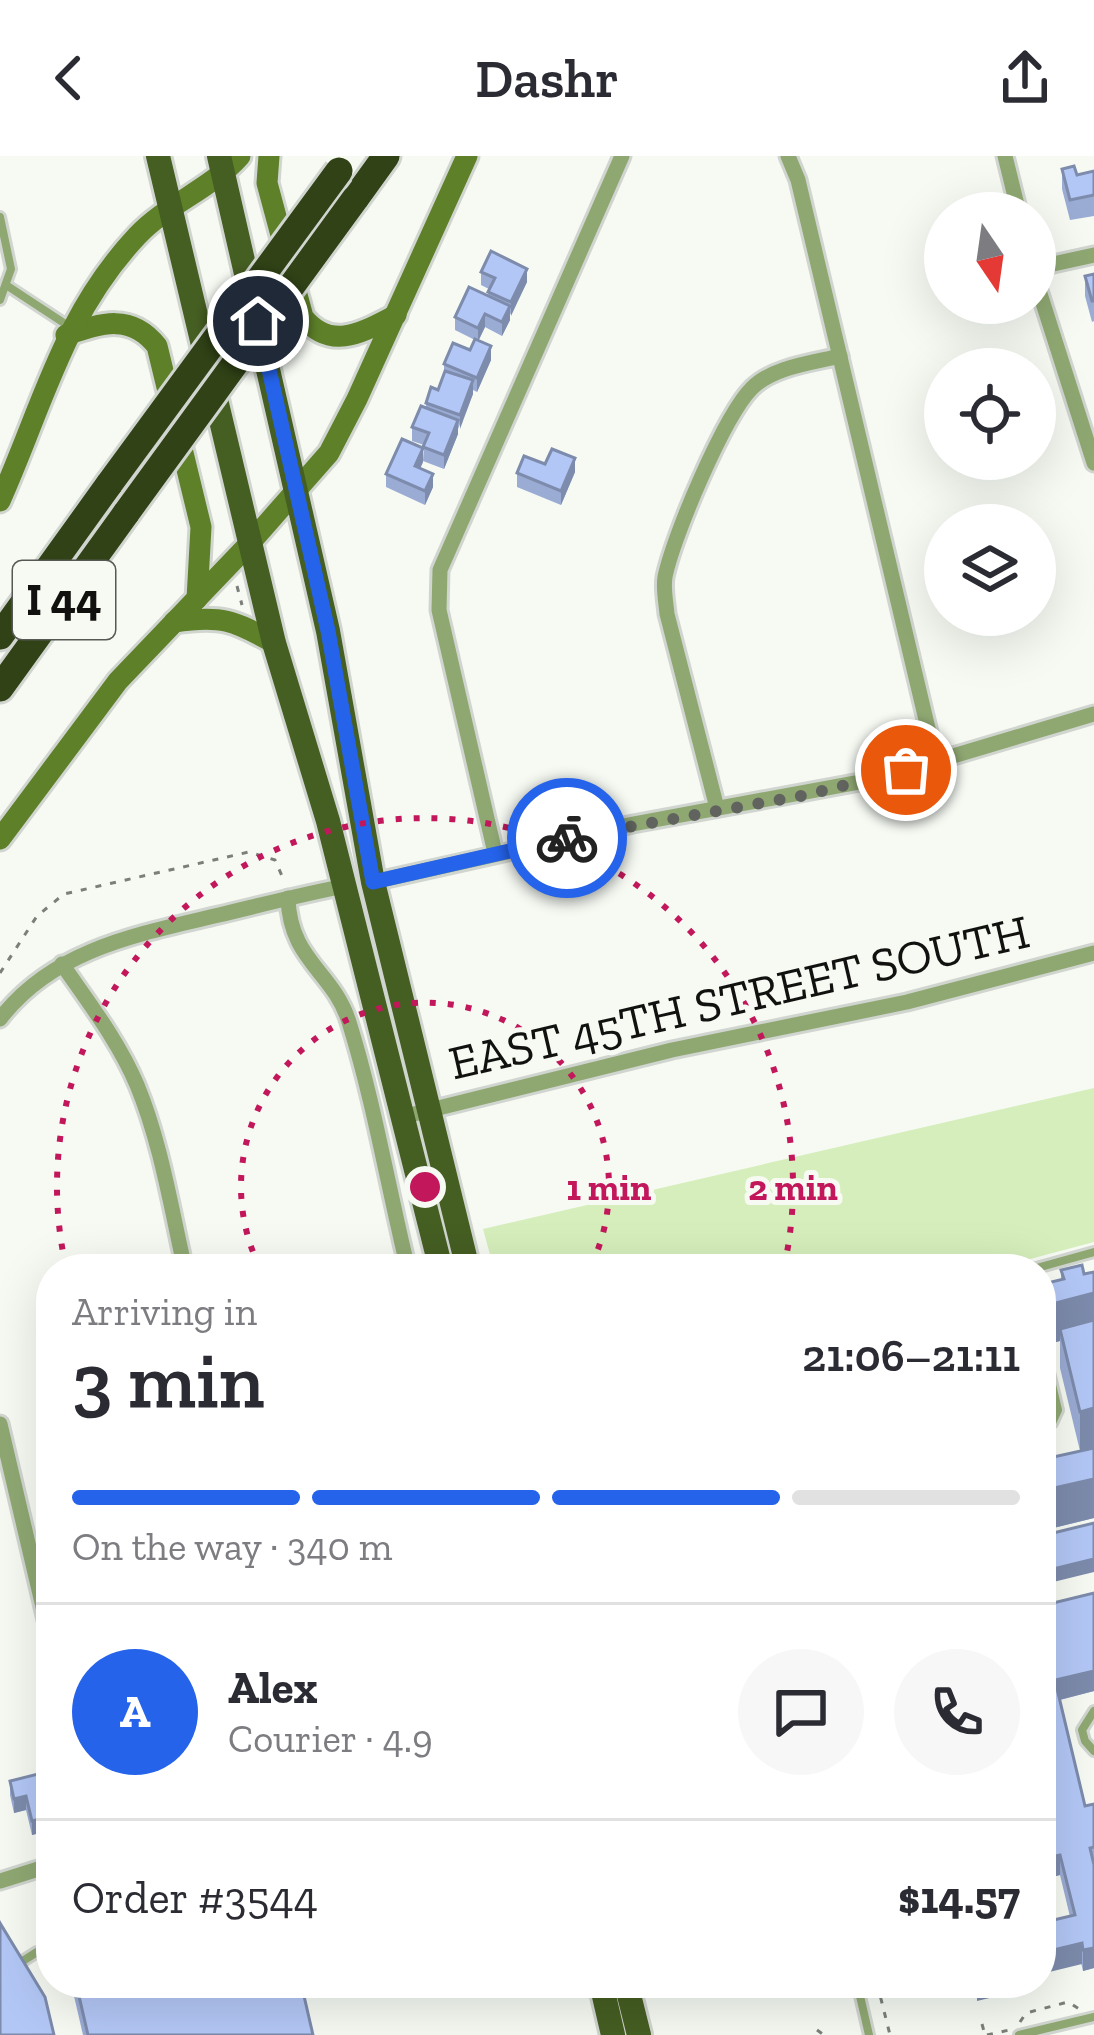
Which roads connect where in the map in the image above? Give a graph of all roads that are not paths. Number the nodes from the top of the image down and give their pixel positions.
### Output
1 (158, 156) edge
2 (269, 156) edge
3 (386, 156) edge
4 (466, 156) edge
5 (622, 156) edge
6 (788, 156) edge
7 (1004, 156) edge
8 (228, 162) edge
9 (344, 164) edge
10 (1013, 192) edge
11 (170, 210) junction
12 (0, 217) edge
13 (1094, 255) edge
14 (1056, 263) edge
15 (5, 285) junction
16 (0, 300) edge
17 (396, 314) junction
18 (1050, 324) edge
19 (68, 331) junction
20 (840, 356) junction
21 (7, 463) edge
22 (1094, 463) edge
23 (297, 492) junction
24 (0, 501) edge
25 (250, 543) junction
26 (197, 599) junction
27 (174, 622) junction
28 (0, 636) edge
29 (274, 644) junction
30 (0, 688) edge
31 (1094, 714) edge
32 (937, 762) junction
33 (717, 808) junction
34 (0, 839) edge
35 (496, 853) junction
36 (373, 882) junction
37 (345, 886) junction
38 (288, 898) junction
39 (1094, 952) edge
40 (62, 964) junction
41 (0, 1019) edge
42 (429, 1111) junction
43 (402, 1117) junction
44 (1094, 1252) edge
45 (181, 1254) edge
46 (404, 1254) edge
47 (437, 1254) edge
48 (464, 1254) edge
49 (1056, 1263) edge
50 (0, 1424) edge
51 (36, 1577) edge
52 (1094, 1711) edge
53 (1094, 1750) edge
54 (36, 1870) edge
55 (0, 1881) edge
56 (36, 1953) edge
57 (11, 1969) edge
58 (604, 1998) edge
59 (630, 1998) edge
60 (860, 1998) edge
61 (1089, 2014) edge
62 (613, 2035) edge
63 (639, 2035) edge
64 (869, 2035) edge
65 (1019, 2035) edge

1 - 11 main road
2 - 17 main road
3 - 30 highway, I 44, bridge
4 - 17 main road
5 - 35 street
6 - 20 street
7 - 10 street
8 - 11 main road
8 - 23 main road
9 - 28 highway, I 44, bridge
11 - 19 main road
11 - 25 main road
12 - 15 lane
13 - 14 street
15 - 16 lane
15 - 19 lane
17 - 23 main road
18 - 22 street
19 - 21 main road
19 - 26 main road
20 - 32 street
20 - 33 street
21 - 24 main road
23 - 25 main road
23 - 36 main road
25 - 26 main road
25 - 29 main road
26 - 27 main road
27 - 29 main road
27 - 34 main road
29 - 37 main road
31 - 32 street
32 - 33 street
33 - 35 street
35 - 36 street
36 - 37 main road
36 - 42 main road
37 - 38 street
37 - 43 main road
38 - 40 street
38 - 46 street
39 - 42 street, EAST 45TH STREET SOUTH
40 - 41 street
40 - 45 street
42 - 43 street, EAST 45TH STREET SOUTH
42 - 48 main road
43 - 47 main road
44 - 49 lane
50 - 51 street
52 - 53 lane
54 - 55 street
56 - 57 lane
58 - 62 main road
59 - 63 main road
60 - 64 lane
61 - 65 lane

